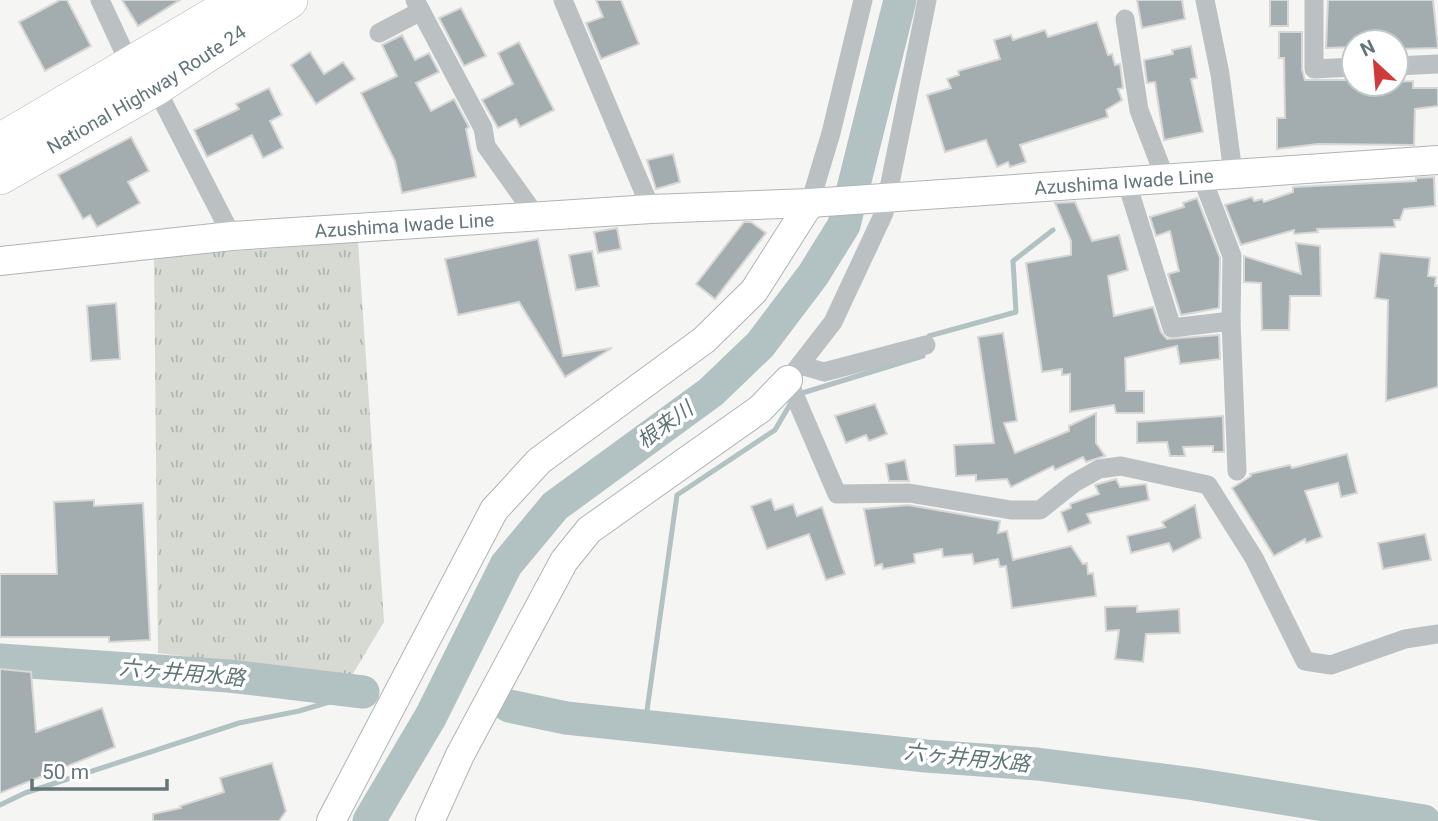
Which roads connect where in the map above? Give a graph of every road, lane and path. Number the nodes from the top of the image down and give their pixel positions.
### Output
1 (100, 0) edge
2 (241, 0) edge
3 (289, 0) edge
4 (562, 0) edge
5 (863, 0) edge
6 (927, 0) edge
7 (1205, 0) edge
8 (1314, 0) edge
9 (418, 5) edge
10 (1125, 19) dead end
11 (379, 33) dead end
12 (1438, 64) edge
13 (1410, 65) edge
14 (1340, 68) edge
15 (142, 78) junction
16 (0, 142) edge
17 (1438, 160) edge
18 (1233, 173) junction
19 (1201, 175) junction
20 (0, 176) edge
21 (1165, 178) junction
22 (1126, 180) junction
23 (880, 198) junction
24 (819, 202) junction
25 (651, 209) junction
26 (536, 216) junction
27 (232, 236) junction
28 (0, 261) edge
29 (1231, 321) junction
30 (926, 345) dead end
31 (794, 373) junction
32 (1237, 471) dead end
33 (1438, 634) edge
34 (331, 821) edge
35 (430, 821) edge

1 - 15 street
2 - 15 highway, National Highway Route 24
3 - 15 highway, National Highway Route 24
4 - 25 street
5 - 24 street
6 - 23 street
7 - 18 street
8 - 14 street
9 - 11 street
9 - 26 street
10 - 21 street
12 - 13 street
15 - 16 highway, National Highway Route 24
15 - 20 highway, National Highway Route 24
15 - 27 street
17 - 18 main road, Azushima Iwade Line
18 - 19 main road, Azushima Iwade Line
19 - 21 main road, Azushima Iwade Line
19 - 29 street
21 - 22 main road, Azushima Iwade Line
22 - 23 main road, Azushima Iwade Line
22 - 29 street
23 - 24 main road, Azushima Iwade Line
23 - 31 street
24 - 25 main road, Azushima Iwade Line
24 - 34 main road
25 - 26 main road, Azushima Iwade Line
26 - 27 main road, Azushima Iwade Line
27 - 28 main road, Azushima Iwade Line
29 - 32 street
30 - 31 street
31 - 33 street
31 - 35 main road

